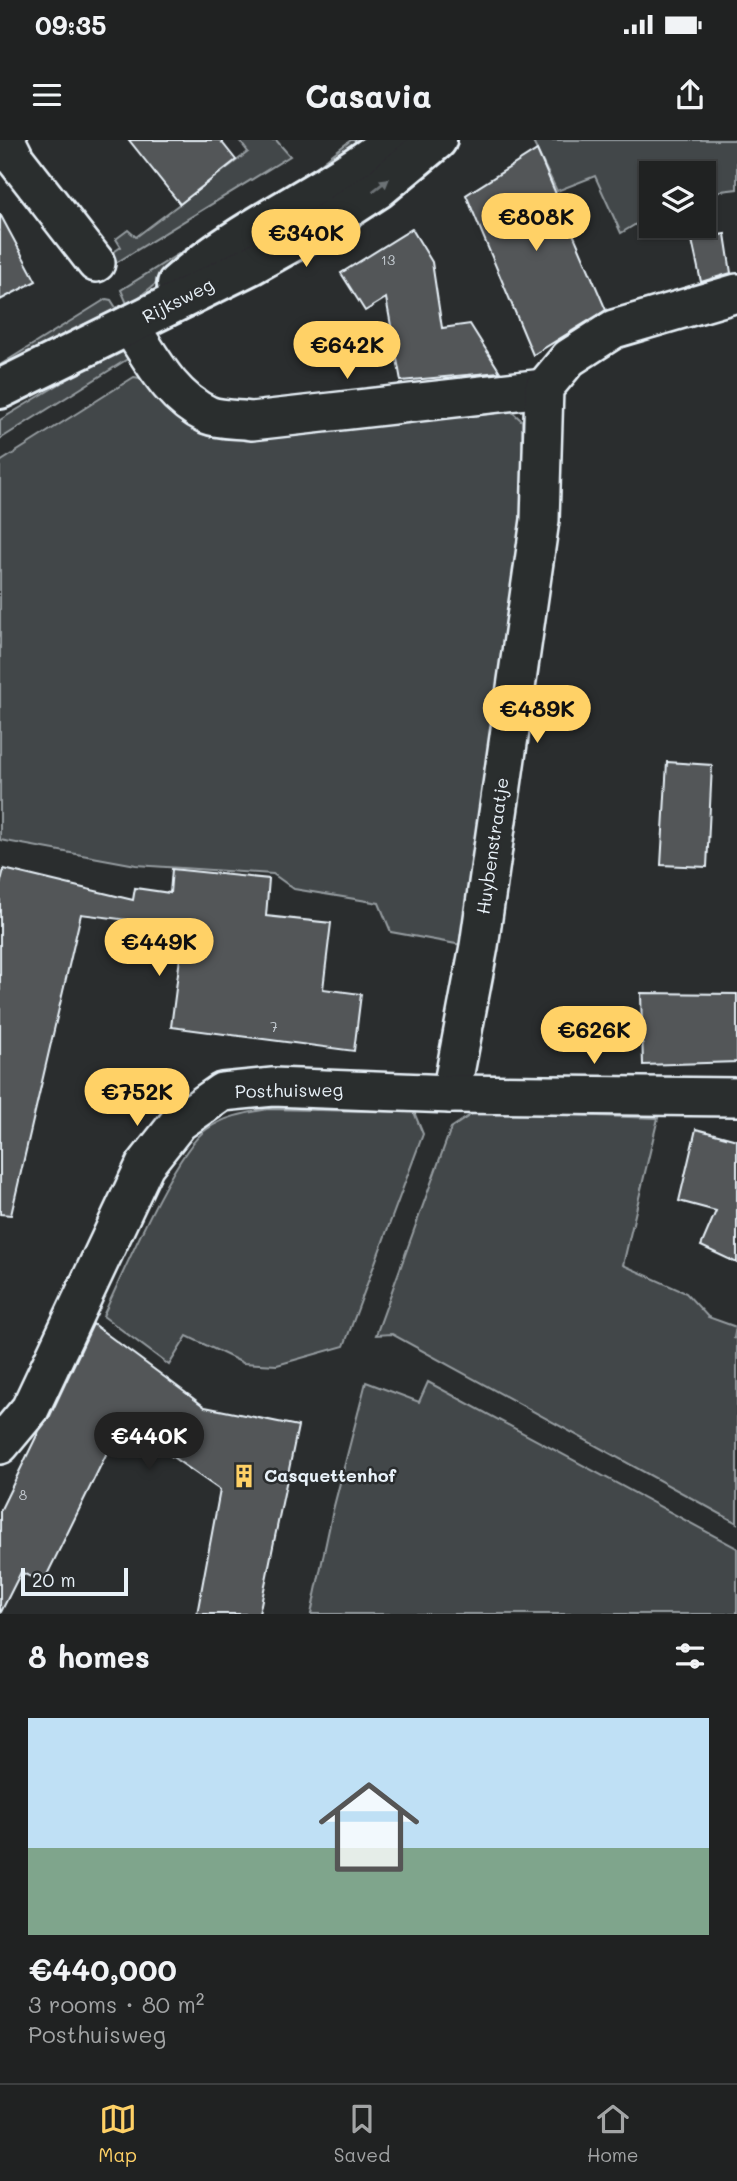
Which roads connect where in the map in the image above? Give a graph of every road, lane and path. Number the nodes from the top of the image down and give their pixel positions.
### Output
1 (6, 140) edge
2 (393, 140) edge
3 (437, 140) edge
4 (96, 263) dead end
5 (737, 293) edge
6 (130, 326) junction
7 (36, 372) junction
8 (544, 388) junction
9 (0, 389) edge
10 (0, 404) edge
11 (451, 1094) junction
12 (737, 1097) edge
13 (0, 1445) edge

1 - 4 street
2 - 6 main road, Rijksweg
6 -> 3 main road, Rijksweg
5 - 8 street
6 - 7 main road, Rijksweg
6 - 8 street
7 - 9 main road, Rijksweg
7 - 10 main road, Rijksweg
8 - 11 street, Huybenstraatje
11 - 12 street, Posthuisweg
11 - 13 street, Posthuisweg

